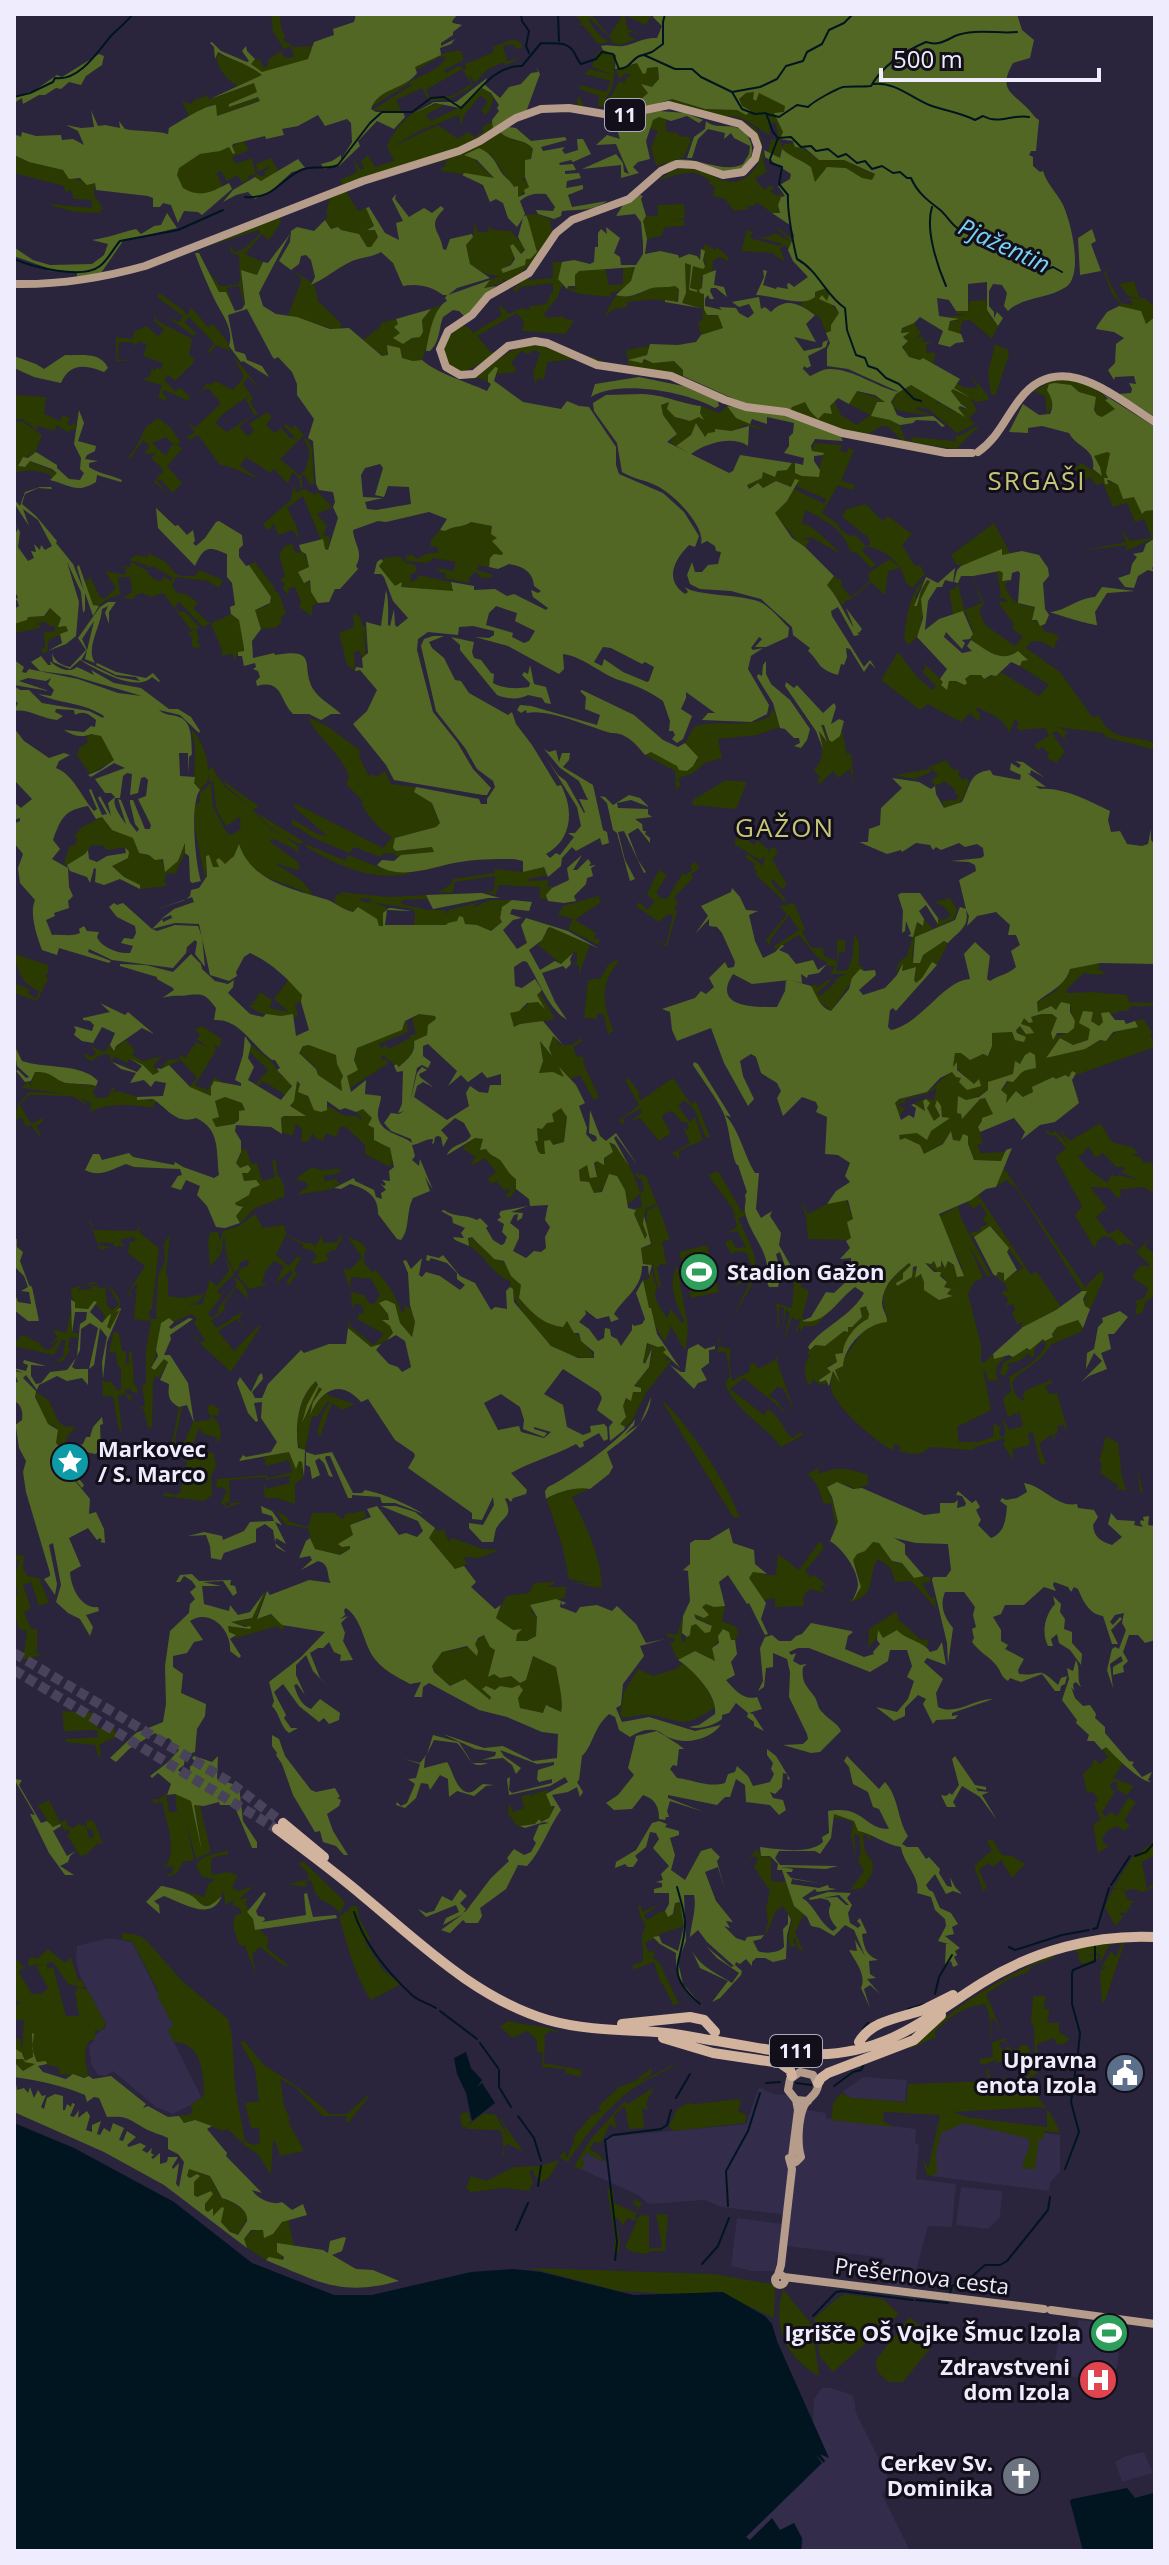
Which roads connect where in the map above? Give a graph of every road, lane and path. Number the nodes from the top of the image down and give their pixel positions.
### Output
1 (14, 284) edge
2 (1155, 422) edge
3 (1155, 1935) edge
4 (961, 1994) junction
5 (622, 2024) junction
6 (634, 2031) junction
7 (715, 2032) dead end
8 (859, 2042) dead end
9 (724, 2045) dead end
10 (852, 2057) dead end
11 (796, 2074) junction
12 (816, 2079) junction
13 (796, 2100) junction
14 (808, 2101) junction
15 (795, 2159) junction
16 (1155, 2324) edge

1 - 2 main road, 11
3 - 4 highway, 111
4 - 5 highway, 111
4 - 6 highway, 111
4 - 8 highway, 111
4 - 12 highway, 111
5 - 6 highway, 111
5 - 7 highway
6 - 11 highway
9 - 11 highway
10 - 12 highway, 111
11 - 12 main road, 111
11 - 13 main road, 111
12 - 14 main road, 111
13 - 14 main road
13 - 15 main road
14 - 15 main road
15 - 16 main road, Prešernova cesta

